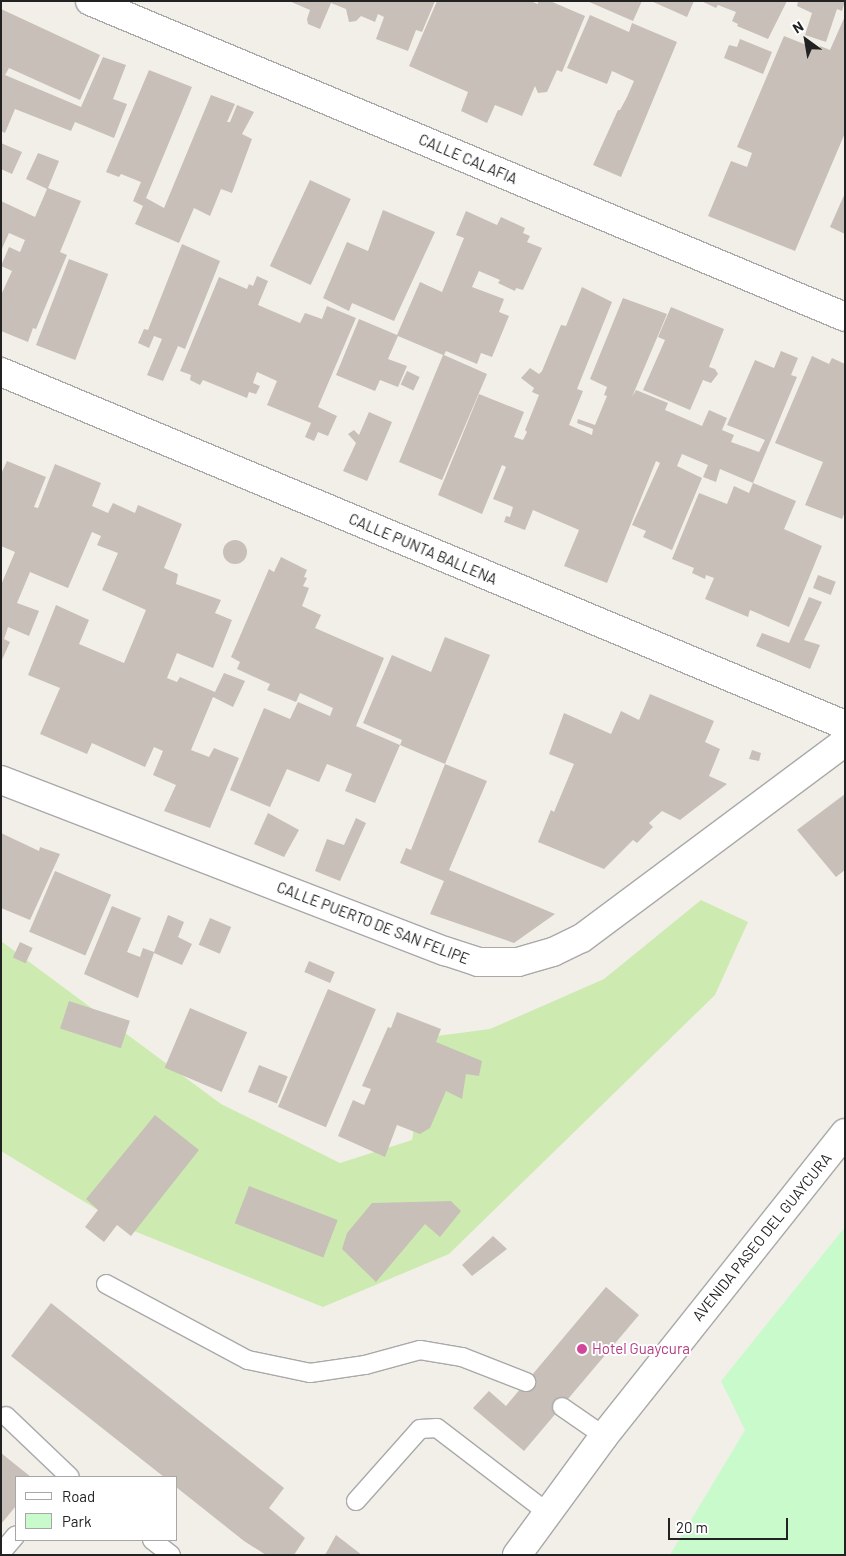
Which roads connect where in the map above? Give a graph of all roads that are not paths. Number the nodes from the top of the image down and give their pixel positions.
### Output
1 (90, 1) edge
2 (845, 317) edge
3 (1, 372) edge
4 (845, 725) edge
5 (845, 742) edge
6 (1, 780) edge
7 (845, 1134) edge
8 (106, 1284) dead end
9 (526, 1382) dead end
10 (562, 1407) dead end
11 (6, 1416) dead end
12 (604, 1436) junction
13 (67, 1476) edge
14 (356, 1502) dead end
15 (548, 1513) junction
16 (15, 1535) edge
17 (153, 1541) edge
18 (1, 1553) edge
19 (171, 1555) edge
20 (517, 1555) edge

1 - 2 street, CALLE CALAFIA
3 - 4 street, CALLE PUNTA BALLENA
5 - 6 street, CALLE PUERTO DE SAN FELIPE
7 - 12 street, AVENIDA PASEO DEL GUAYCURA
8 - 9 lane
10 - 12 lane
11 - 13 lane
12 - 15 street, AVENIDA PASEO DEL GUAYCURA
14 - 15 lane
15 - 20 street, AVENIDA PASEO DEL GUAYCURA
16 - 18 lane
17 - 19 lane

